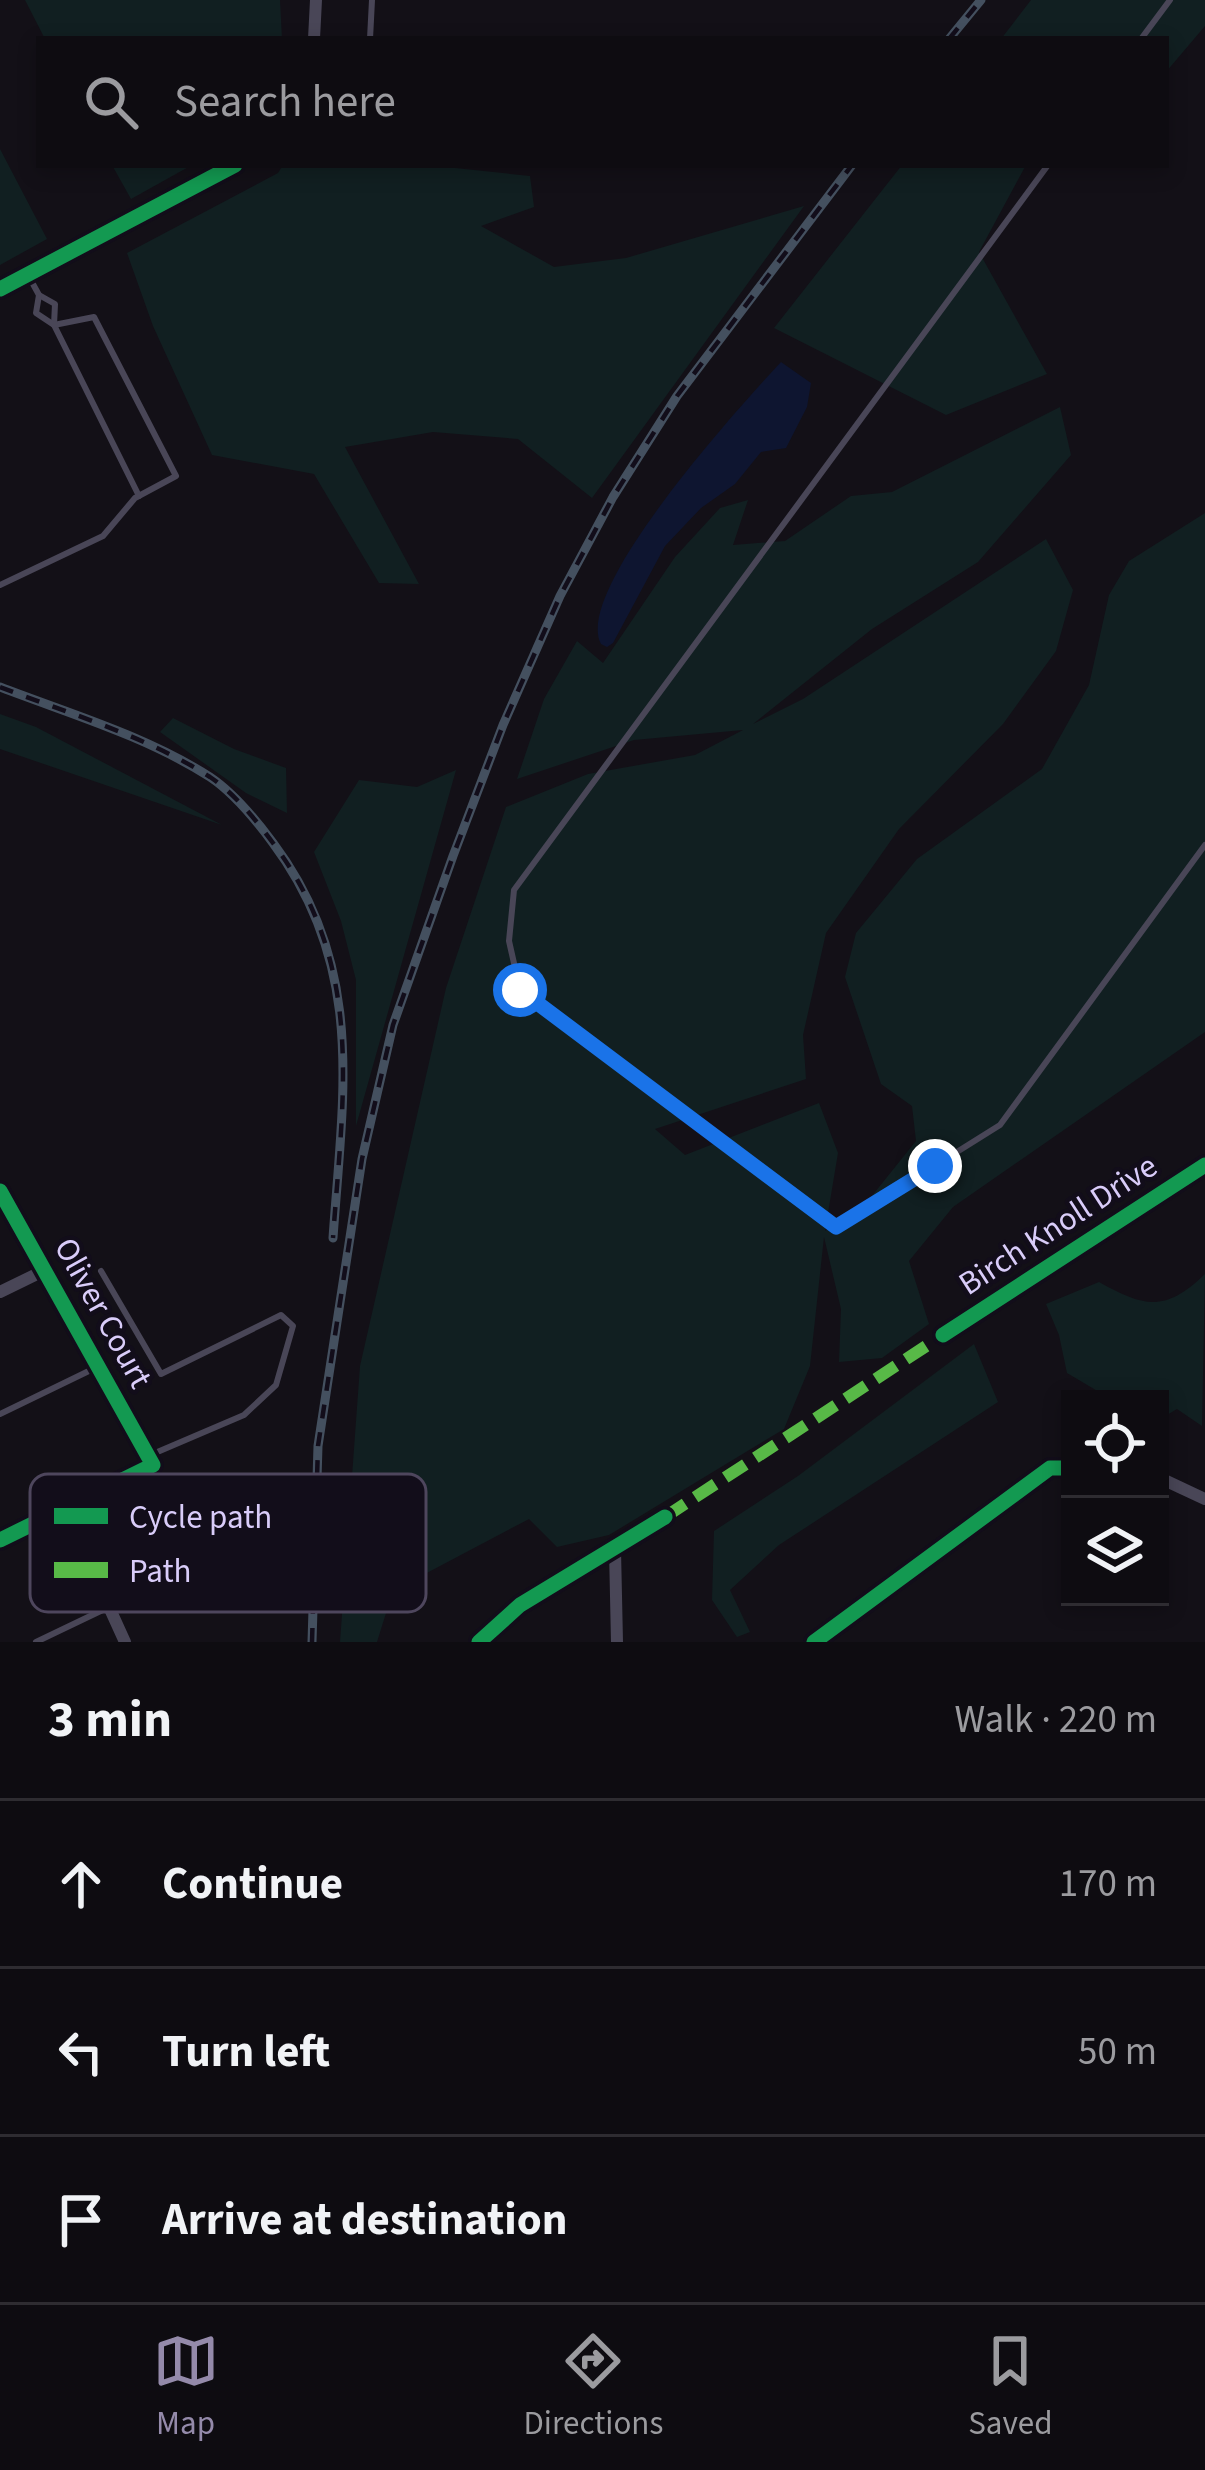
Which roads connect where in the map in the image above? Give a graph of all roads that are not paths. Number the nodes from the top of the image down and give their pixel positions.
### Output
1 (316, 0) edge
2 (372, 0) edge
3 (1170, 0) edge
4 (314, 36) edge
5 (370, 36) edge
6 (1143, 36) edge
7 (229, 168) edge
8 (1046, 168) edge
9 (28, 275) junction
10 (0, 289) edge
11 (38, 295) junction
12 (54, 325) junction
13 (139, 496) junction
14 (0, 584) edge
15 (1205, 844) edge
16 (1205, 1166) edge
17 (0, 1191) edge
18 (45, 1270) junction
19 (101, 1271) dead end
20 (0, 1292) edge
21 (943, 1335) dead end
22 (98, 1366) junction
23 (0, 1414) edge
24 (151, 1460) junction
25 (1061, 1468) edge
26 (126, 1474) edge
27 (1169, 1482) edge
28 (1205, 1499) edge
29 (665, 1517) dead end
30 (30, 1525) edge
31 (0, 1540) edge
32 (615, 1550) junction
33 (97, 1612) edge
34 (112, 1612) edge
35 (36, 1642) edge
36 (125, 1642) edge
37 (479, 1642) edge
38 (617, 1642) edge
39 (814, 1642) edge

1 - 4 street
2 - 5 lane
3 - 6 lane
7 - 9 street
8 - 15 lane
9 - 10 street
9 - 11 lane
11 - 12 lane
11 - 12 lane
12 - 13 lane
12 - 13 lane
13 - 14 lane
16 - 21 street, Birch Knoll Drive
17 - 18 street, Oliver Court
18 - 20 street
18 - 22 street, Oliver Court
19 - 24 lane
22 - 23 lane
22 - 24 street, Oliver Court
24 - 26 street
25 - 39 street
27 - 28 street
29 - 32 street
30 - 31 street
32 - 37 street
32 - 38 street
33 - 35 lane
34 - 36 street

